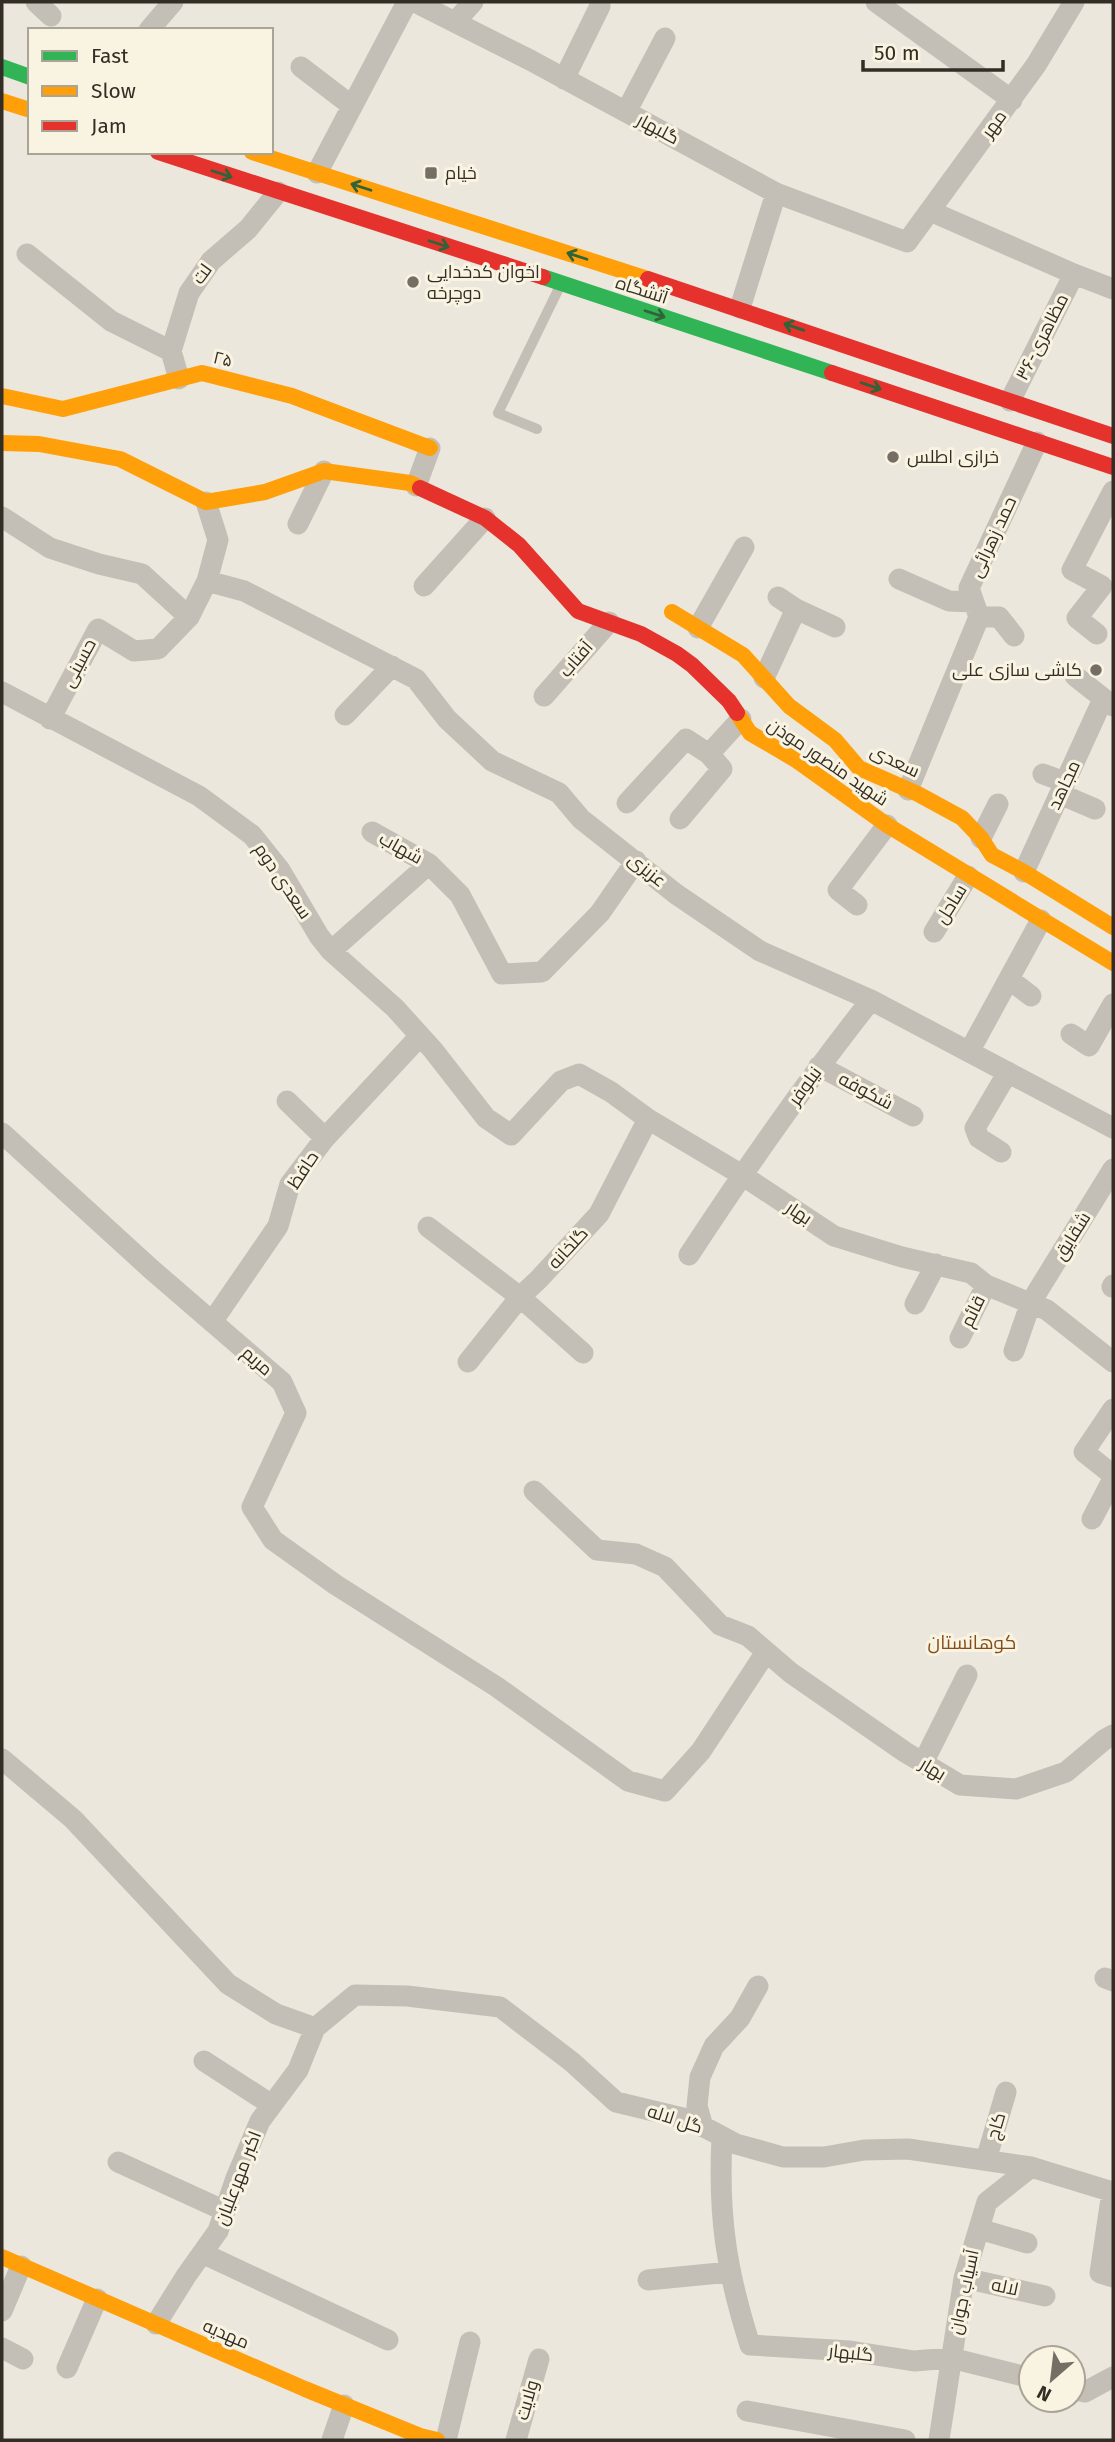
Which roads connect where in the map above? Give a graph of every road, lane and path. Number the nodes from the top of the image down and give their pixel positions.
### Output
1 (173, 2) edge
2 (407, 2) edge
3 (415, 2) edge
4 (473, 2) edge
5 (876, 2) edge
6 (1074, 2) edge
7 (600, 6) dead end
8 (455, 22) junction
9 (151, 28) edge
10 (665, 38) dead end
11 (2, 67) edge
12 (301, 67) dead end
13 (28, 76) edge
14 (564, 79) junction
15 (1012, 100) junction
16 (2, 101) edge
17 (352, 106) junction
18 (28, 109) edge
19 (626, 112) junction
20 (164, 154) edge
21 (258, 154) edge
22 (317, 173) junction
23 (278, 192) junction
24 (776, 193) junction
25 (930, 211) junction
26 (907, 242) joint
27 (27, 254) dead end
28 (1074, 274) junction
29 (561, 283) junction
30 (1113, 289) edge
31 (740, 308) junction
32 (171, 351) junction
33 (179, 379) junction
34 (962, 384) junction
35 (2, 396) edge
36 (1010, 401) junction
37 (951, 414) junction
38 (1049, 414) junction
39 (537, 429) dead end
40 (1113, 436) edge
41 (1037, 442) junction
42 (2, 443) edge
43 (430, 447) joint
44 (1113, 467) edge
45 (324, 471) junction
46 (416, 486) junction
47 (1113, 491) edge
48 (206, 502) junction
49 (2, 517) edge
50 (485, 518) junction
51 (298, 524) dead end
52 (744, 547) dead end
53 (899, 579) dead end
54 (207, 581) junction
55 (424, 586) dead end
56 (976, 610) junction
57 (671, 612) dead end
58 (188, 617) junction
59 (608, 622) junction
60 (835, 627) dead end
61 (1097, 634) dead end
62 (1014, 636) dead end
63 (702, 647) junction
64 (391, 666) junction
65 (1075, 676) dead end
66 (764, 678) junction
67 (3, 696) edge
68 (544, 696) dead end
69 (1108, 702) edge
70 (345, 715) dead end
71 (50, 719) junction
72 (740, 719) junction
73 (709, 754) junction
74 (1043, 774) dead end
75 (1063, 788) junction
76 (908, 790) junction
77 (627, 803) dead end
78 (999, 804) dead end
79 (1095, 809) dead end
80 (680, 819) dead end
81 (887, 825) junction
82 (372, 832) dead end
83 (981, 838) junction
84 (636, 861) junction
85 (429, 863) junction
86 (1024, 872) junction
87 (968, 876) junction
88 (857, 905) dead end
89 (1041, 920) junction
90 (1113, 927) edge
91 (934, 932) dead end
92 (331, 951) junction
93 (1113, 963) edge
94 (1009, 979) junction
95 (1031, 996) dead end
96 (871, 1000) junction
97 (1113, 1004) edge
98 (1071, 1034) dead end
99 (420, 1036) junction
100 (969, 1052) junction
101 (819, 1066) junction
102 (1008, 1072) junction
103 (287, 1101) dead end
104 (913, 1116) dead end
105 (648, 1119) junction
106 (1113, 1128) edge
107 (2, 1133) edge
108 (511, 1135) joint
109 (325, 1138) junction
110 (1001, 1152) dead end
111 (1113, 1168) edge
112 (742, 1175) junction
113 (428, 1227) dead end
114 (689, 1255) dead end
115 (936, 1264) junction
116 (986, 1285) junction
117 (520, 1297) junction
118 (1031, 1303) junction
119 (915, 1304) dead end
120 (212, 1322) junction
121 (960, 1338) dead end
122 (1014, 1351) dead end
123 (583, 1353) dead end
124 (468, 1362) dead end
125 (1113, 1362) edge
126 (1113, 1409) edge
127 (1113, 1477) edge
128 (534, 1491) dead end
129 (1092, 1519) dead end
130 (766, 1652) junction
131 (967, 1675) dead end
132 (1113, 1735) edge
133 (2, 1759) edge
134 (923, 1763) junction
135 (758, 1986) dead end
136 (315, 2028) junction
137 (204, 2061) dead end
138 (1006, 2092) dead end
139 (272, 2105) junction
140 (712, 2132) junction
141 (986, 2160) junction
142 (118, 2162) dead end
143 (1031, 2167) junction
144 (1112, 2192) edge
145 (225, 2211) junction
146 (979, 2229) junction
147 (1027, 2243) dead end
148 (202, 2253) junction
149 (11, 2262) edge
150 (730, 2273) junction
151 (1113, 2277) edge
152 (964, 2278) junction
153 (648, 2280) dead end
154 (1045, 2296) dead end
155 (97, 2299) junction
156 (2, 2311) edge
157 (156, 2325) junction
158 (388, 2340) dead end
159 (470, 2342) dead end
160 (2, 2348) edge
161 (951, 2358) junction
162 (23, 2359) dead end
163 (539, 2359) dead end
164 (68, 2368) dead end
165 (1017, 2374) edge
166 (1113, 2377) edge
167 (1087, 2391) edge
168 (344, 2405) junction
169 (747, 2412) dead end
170 (332, 2440) edge
171 (437, 2440) edge
172 (446, 2440) edge
173 (516, 2440) edge
174 (905, 2440) edge
175 (939, 2440) edge

1 - 9 street
2 - 17 street
3 - 8 street, گلبهار
4 - 8 street
5 - 15 street
6 - 15 street, مهر
7 - 14 street
8 - 14 street, گلبهار
10 - 19 street
11 - 13 street
12 - 17 street
14 - 19 street, گلبهار
15 - 25 street, مهر
16 - 18 street
17 - 22 street
19 - 24 street, گلبهار
20 -> 23 street, آتشگاه
21 - 22 street, آتشگاه
31 -> 22 street, آتشگاه
23 -> 29 street, آتشگاه
23 - 32 street, لت
24 - 26 street, گلبهار
24 - 31 street
25 - 26 street, مهر
25 - 28 street
27 - 32 street
28 - 30 street, ۳۶-مظاهری
28 - 36 street, ۳۶-مظاهری
29 -> 37 street, آتشگاه
29 - 39 lane
34 -> 31 street, آتشگاه
32 - 33 street
33 - 35 street, ۲۵
33 - 43 street, ۲۵
34 - 36 street, آتشگاه
34 - 37 street
36 - 38 street, آتشگاه
37 - 41 street, آتشگاه
38 - 40 street, آتشگاه
38 - 41 street
41 - 44 street, آتشگاه
41 - 56 street, حمد زهرائی
42 - 48 street
43 - 46 street
45 - 46 street, شهید منصور موذن
45 - 48 street, شهید منصور موذن
45 - 51 street
46 - 50 street, شهید منصور موذن
47 - 61 street
48 - 54 street, حسینی
49 - 58 street
50 - 55 street
50 - 59 street, شهید منصور موذن
52 - 63 street
53 - 56 street
54 - 58 street, حسینی
54 - 64 street, عزیزی
56 - 62 street
56 - 76 street, حمد زهرائی
57 - 63 street, سعدی
58 - 71 street, حسینی
59 - 63 street, شهید منصور موذن
59 - 68 street, آفتاب
60 - 66 street
63 - 66 street, سعدی
63 - 72 street, شهید منصور موذن
64 - 70 street
64 - 84 street, عزیزی
65 - 69 street
66 - 76 street, سعدی
67 - 71 street, سعدی دوم
69 - 75 street, مجاهد
71 - 92 street, سعدی دوم
72 - 73 street
72 - 81 street, شهید منصور موذن
73 - 77 street
73 - 80 street
74 - 75 street
75 - 79 street
75 - 86 street, مجاهد
76 - 83 street, سعدی
78 - 83 street
81 - 87 street, شهید منصور موذن
81 - 88 street
82 - 85 street, شهاب
83 - 86 street, سعدی
84 - 85 street, شهاب
84 - 96 street, عزیزی
85 - 92 street
86 - 90 street, سعدی
87 - 89 street, شهید منصور موذن
87 - 91 street, ساحل
89 - 93 street, شهید منصور موذن
89 - 94 street
92 - 99 street, سعدی دوم
94 - 95 street
94 - 100 street
96 - 100 street, عزیزی
96 - 101 street, نیلوفر
97 - 98 street
99 - 108 street, سعدی دوم
99 - 109 street, حافظ
100 - 102 street, عزیزی
101 - 104 street, شکوفه
101 - 112 street, نیلوفر
102 - 106 street, عزیزی
102 - 110 street
103 - 109 street
105 - 108 street, بهار
105 - 112 street, بهار
105 - 117 street, گلخانه
107 - 120 street, مریم
109 - 120 street, حافظ
111 - 118 street, شقایق
112 - 114 street, نیلوفر
112 - 115 street, بهار
113 - 117 street
115 - 116 street, بهار
115 - 119 street
116 - 118 street, بهار
116 - 121 street, قائم
117 - 123 street
117 - 124 street, گلخانه
118 - 122 street, شقایق
118 - 125 street, بهار
120 - 130 street, مریم
126 - 127 street
127 - 129 street
128 - 130 street, بهار
130 - 134 street, بهار
131 - 134 street
132 - 134 street, بهار
133 - 136 street
135 - 140 street
136 - 139 street, اکبر مهرعلیان
136 - 140 street, گل لاله
137 - 139 street
138 - 141 street, کاج
139 - 145 street, اکبر مهرعلیان
140 - 141 street, گل لاله
140 - 150 street
141 - 143 street, گل لاله
142 - 145 street
143 - 144 street, گل لاله
143 - 146 street, آسیاب جوان
144 - 151 street
145 - 148 street, اکبر مهرعلیان
146 - 147 street
146 - 152 street, آسیاب جوان
148 - 157 street, اکبر مهرعلیان
148 - 158 street
149 - 155 street, مهدیه
149 - 156 street
150 - 153 street
150 - 161 street, گلبهار
152 - 154 street, لاله
152 - 161 street, آسیاب جوان
155 - 157 street, مهدیه
155 - 164 street
157 - 168 street, مهدیه
159 - 172 street
160 - 162 street
161 - 165 street, گلبهار
161 - 175 street, آسیاب جوان
163 - 173 street, ولایت
166 - 167 street
168 - 170 street
168 - 171 street, مهدیه
169 - 174 street

